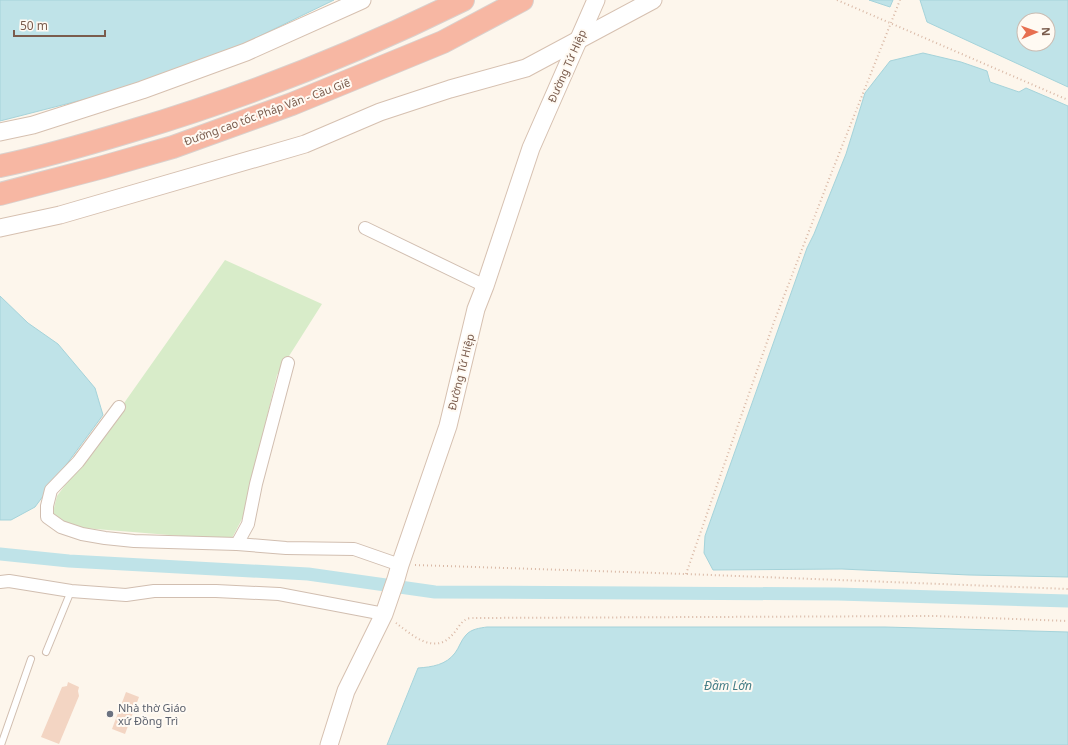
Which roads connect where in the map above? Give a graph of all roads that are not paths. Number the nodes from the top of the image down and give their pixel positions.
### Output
1 (362, 0) edge
2 (463, 0) edge
3 (522, 0) edge
4 (596, 0) edge
5 (653, 0) edge
6 (579, 40) junction
7 (0, 132) edge
8 (0, 166) edge
9 (0, 194) edge
10 (0, 228) edge
11 (365, 228) dead end
12 (485, 286) junction
13 (288, 363) dead end
14 (120, 406) dead end
15 (237, 544) junction
16 (398, 572) junction
17 (0, 582) edge
18 (71, 591) junction
19 (385, 610) junction
20 (46, 652) dead end
21 (31, 659) dead end
22 (1, 745) edge
23 (329, 745) edge

1 - 7 street
2 - 8 highway
3 - 9 highway, Đường cao tốc Pháp Vân - Cầu Giẽ
4 - 6 street, Đường Tứ Hiệp
5 - 6 street
6 - 10 street
6 - 12 street, Đường Tứ Hiệp
11 - 12 street
12 - 16 street, Đường Tứ Hiệp
13 - 15 street
14 - 15 street
15 - 16 street
16 - 19 street, Đường Tứ Hiệp
17 - 18 street
18 - 19 street
18 - 20 lane
19 - 23 street, Đường Tứ Hiệp
21 - 22 lane

